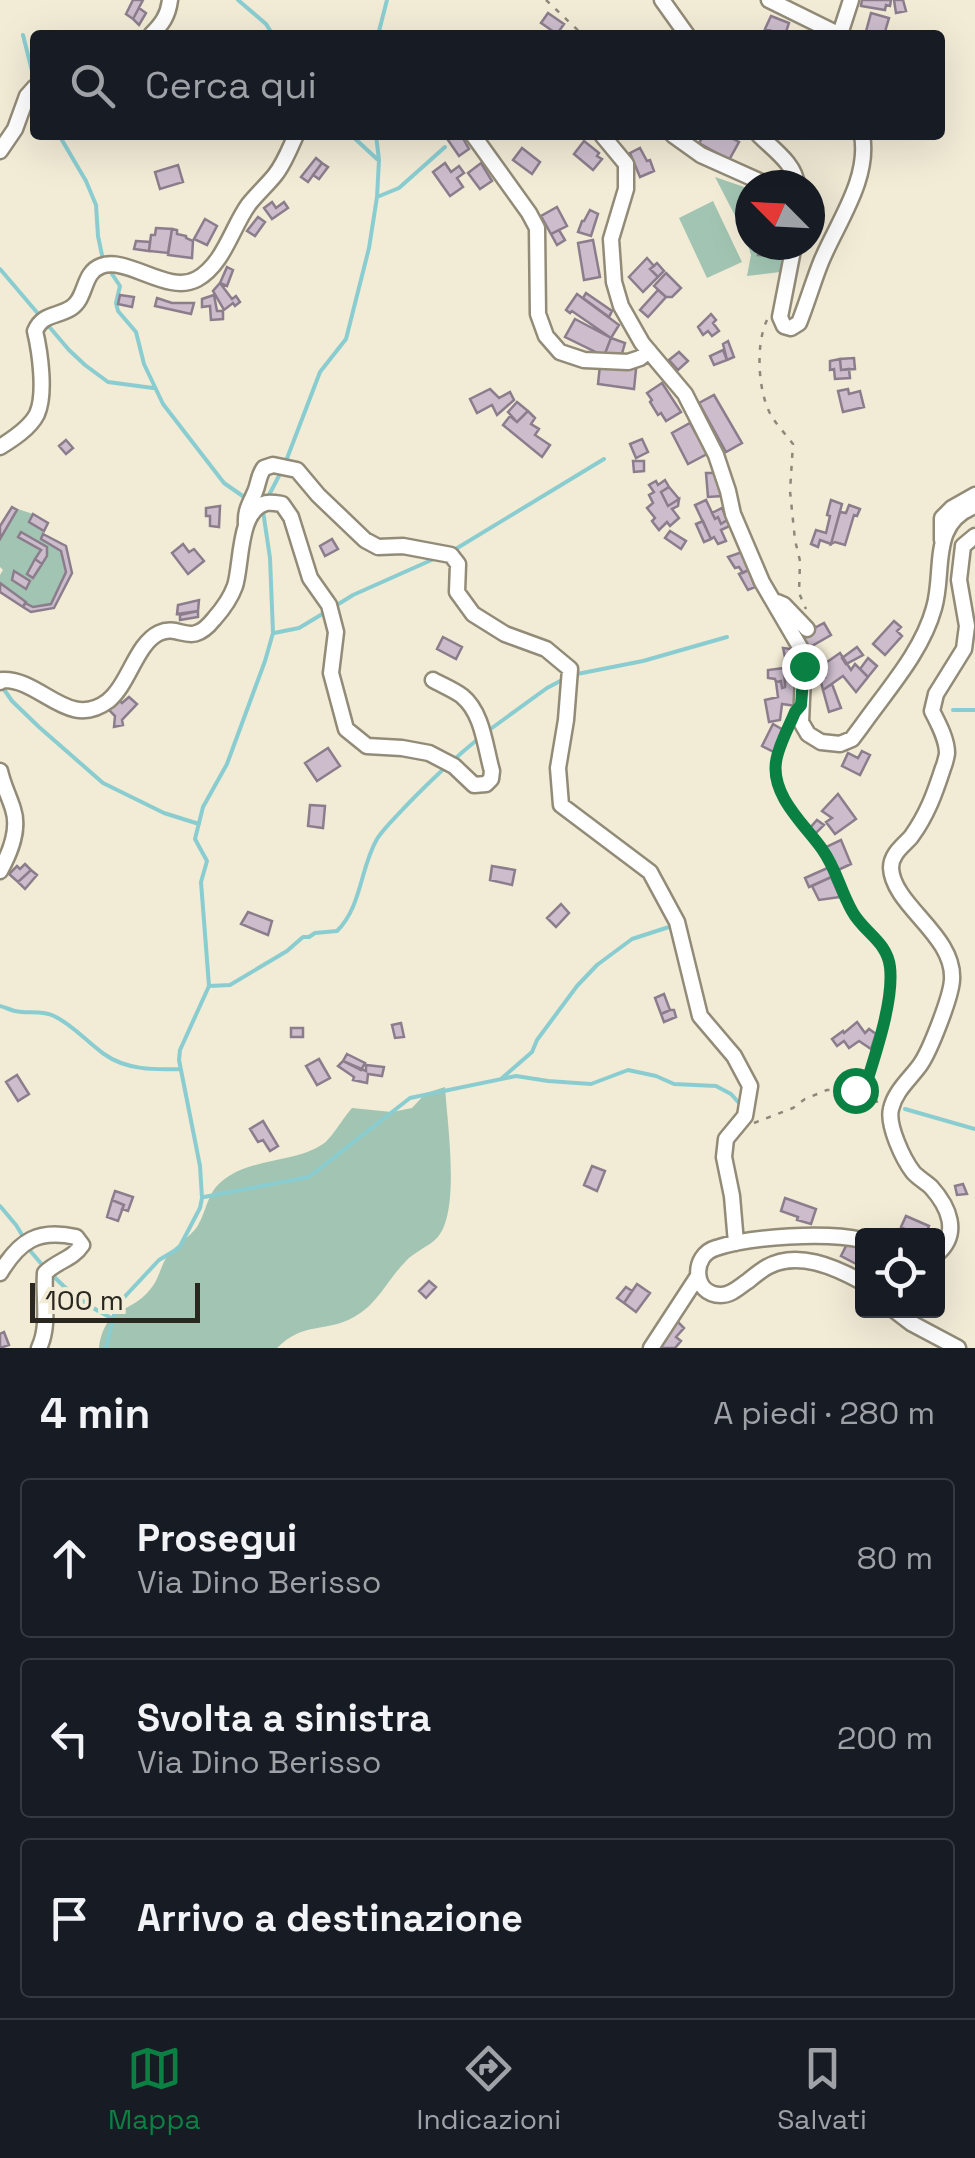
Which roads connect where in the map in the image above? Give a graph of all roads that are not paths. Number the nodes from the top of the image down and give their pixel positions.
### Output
1 (170, 0) edge
2 (662, 0) edge
3 (768, 0) edge
4 (850, 0) edge
5 (156, 30) edge
6 (684, 30) edge
7 (832, 30) edge
8 (841, 30) edge
9 (30, 93) edge
10 (294, 140) edge
11 (478, 140) edge
12 (606, 140) edge
13 (680, 140) edge
14 (765, 140) edge
15 (863, 140) edge
16 (0, 151) edge
17 (735, 170) edge
18 (792, 170) edge
19 (825, 252) edge
20 (789, 260) edge
21 (791, 260) edge
22 (822, 260) edge
23 (772, 309) road end
24 (649, 351) junction
25 (0, 448) edge
26 (975, 495) edge
27 (975, 506) edge
28 (246, 524) junction
29 (975, 536) edge
30 (942, 540) junction
31 (772, 600) junction
32 (807, 628) road end
33 (433, 680) dead end
34 (0, 682) edge
35 (0, 771) edge
36 (0, 871) edge
37 (855, 1239) edge
38 (736, 1243) junction
39 (945, 1245) edge
40 (0, 1273) edge
41 (698, 1276) junction
42 (855, 1278) edge
43 (904, 1318) edge
44 (40, 1348) edge
45 (651, 1348) edge
46 (958, 1348) edge

1 - 5 street
2 - 6 street
3 - 7 street
4 - 8 street
9 - 16 street
10 - 25 street
11 - 24 street
12 - 24 street
13 - 17 street
14 - 18 street
15 - 19 street
20 - 23 street
21 - 22 street
24 - 31 street
26 - 30 street
27 - 30 street
28 - 33 street
28 - 34 street
28 - 38 street
29 - 39 street
30 - 31 street
31 - 32 street
35 - 36 street
37 - 38 street
38 - 41 street
40 - 44 street
41 - 42 street
41 - 45 street
43 - 46 street

